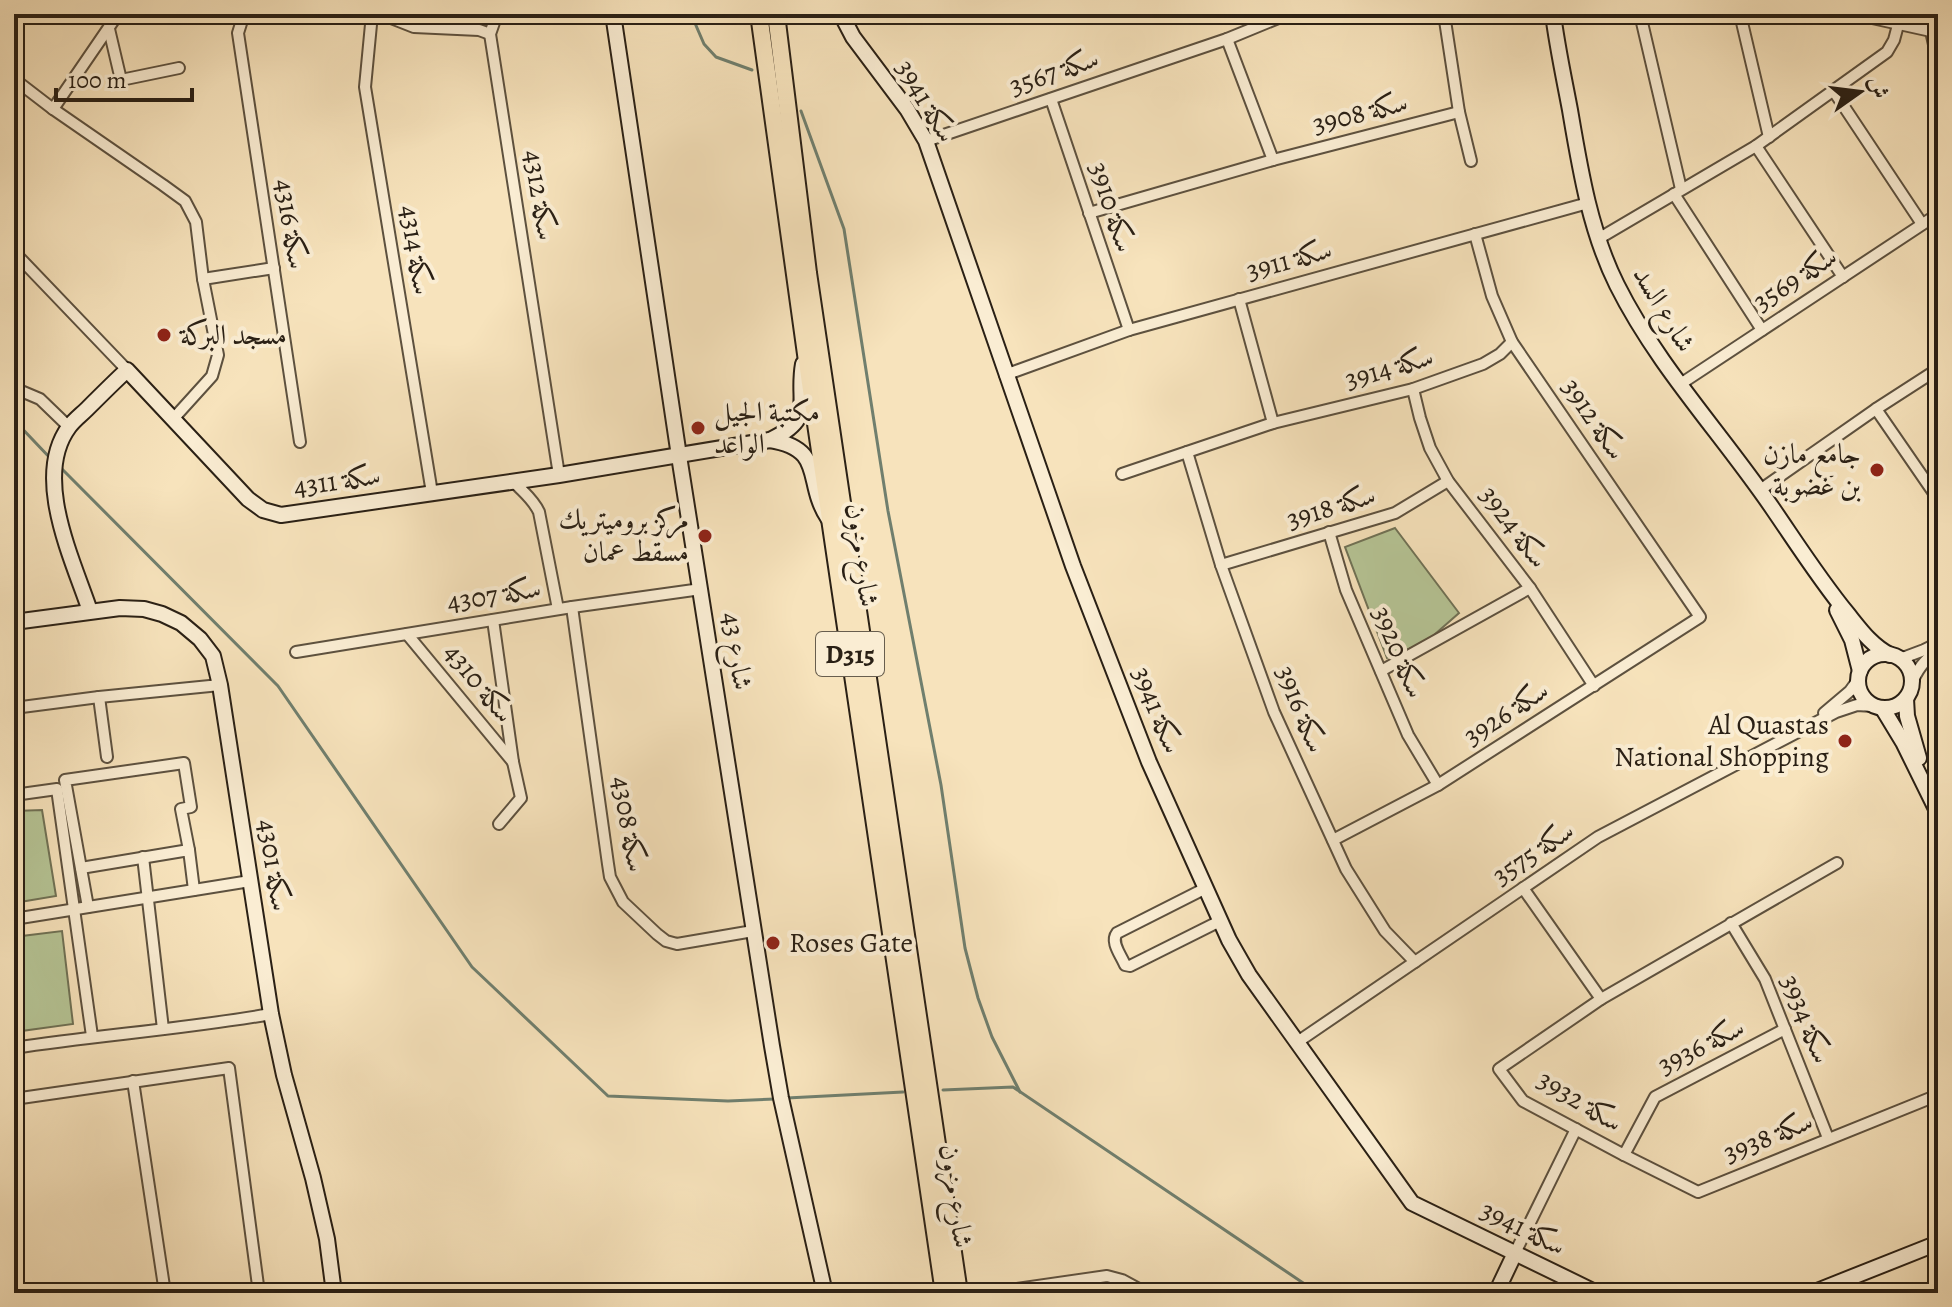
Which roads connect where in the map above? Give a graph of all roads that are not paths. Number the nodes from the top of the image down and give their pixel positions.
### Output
1 (118, 14) edge
2 (244, 14) edge
3 (372, 14) edge
4 (381, 14) edge
5 (497, 14) edge
6 (613, 14) edge
7 (759, 14) edge
8 (776, 14) edge
9 (841, 14) edge
10 (1288, 14) edge
11 (1444, 14) edge
12 (1553, 14) edge
13 (1640, 14) edge
14 (1740, 14) edge
15 (1854, 14) edge
16 (1932, 14) edge
17 (1898, 25) junction
18 (109, 29) junction
19 (1931, 31) junction
20 (490, 34) junction
21 (1227, 39) junction
22 (1938, 63) edge
23 (179, 68) dead end
24 (14, 79) edge
25 (1833, 90) junction
26 (1051, 99) junction
27 (53, 109) junction
28 (1459, 112) junction
29 (1769, 137) junction
30 (926, 141) junction
31 (1756, 146) junction
32 (1273, 160) junction
33 (1471, 161) dead end
34 (1677, 192) junction
35 (1588, 203) junction
36 (1089, 213) junction
37 (1938, 214) edge
38 (1922, 224) junction
39 (1475, 234) junction
40 (1598, 239) junction
41 (14, 252) edge
42 (274, 268) junction
43 (1843, 277) junction
44 (203, 279) junction
45 (1239, 299) junction
46 (1129, 330) junction
47 (1762, 330) junction
48 (1512, 342) junction
49 (806, 355) junction
50 (1938, 369) edge
51 (127, 370) junction
52 (1005, 375) junction
53 (1679, 385) junction
54 (14, 388) edge
55 (1413, 389) junction
56 (1876, 409) junction
57 (174, 418) junction
58 (1273, 423) junction
59 (69, 427) junction
60 (770, 440) junction
61 (300, 442) dead end
62 (1187, 452) junction
63 (679, 456) junction
64 (1122, 474) dead end
65 (559, 475) junction
66 (1448, 481) junction
67 (514, 482) junction
68 (1760, 490) junction
69 (432, 493) junction
70 (1938, 499) edge
71 (830, 522) junction
72 (1329, 532) junction
73 (1221, 565) junction
74 (1530, 588) junction
75 (1826, 588) junction
76 (701, 589) junction
77 (572, 607) junction
78 (558, 609) junction
79 (90, 611) junction
80 (1700, 617) joint
81 (493, 620) junction
82 (14, 622) edge
83 (407, 634) junction
84 (1938, 643) edge
85 (1938, 649) edge
86 (296, 652) dead end
87 (1895, 657) junction
88 (1381, 671) junction
89 (1859, 676) junction
90 (220, 685) junction
91 (1594, 686) junction
92 (1909, 692) junction
93 (99, 697) junction
94 (1878, 707) junction
95 (14, 708) edge
96 (1810, 724) junction
97 (107, 757) dead end
98 (513, 762) junction
99 (1438, 785) junction
100 (14, 795) edge
101 (1938, 812) edge
102 (499, 824) dead end
103 (1333, 840) junction
104 (189, 850) junction
105 (143, 857) junction
106 (1837, 863) dead end
107 (81, 868) junction
108 (250, 881) junction
109 (1206, 888) junction
110 (1523, 888) junction
111 (194, 890) junction
112 (147, 897) junction
113 (88, 907) junction
114 (74, 909) junction
115 (14, 919) edge
116 (1220, 921) junction
117 (1731, 923) junction
118 (753, 931) junction
119 (1415, 962) junction
120 (1601, 999) junction
121 (271, 1014) junction
122 (163, 1029) junction
123 (1785, 1029) junction
124 (92, 1036) junction
125 (1296, 1043) junction
126 (14, 1048) edge
127 (133, 1081) junction
128 (1933, 1097) dead end
129 (14, 1099) edge
130 (1576, 1129) junction
131 (1828, 1138) junction
132 (1624, 1155) junction
133 (1938, 1243) edge
134 (1515, 1253) junction
135 (995, 1292) edge
136 (165, 1293) edge
137 (259, 1293) edge
138 (334, 1293) edge
139 (825, 1293) edge
140 (942, 1293) edge
141 (959, 1293) edge
142 (1146, 1293) edge
143 (1496, 1293) edge
144 (1597, 1293) edge
145 (1812, 1293) edge

1 - 18 street
2 - 42 street, سكة 4316
3 - 69 street, سكة 4314
4 - 20 street
5 - 20 street
6 - 63 street, شارع 43
7 - 49 main road, شارع مزون / D315
8 - 141 main road, شارع مزون / D315
9 - 30 street, سكة 3941
10 - 21 street, سكة 3567
11 - 28 street
12 - 35 street, شارع السد
13 - 34 street
14 - 29 street
15 - 17 street
16 - 19 street
17 - 19 street
17 - 25 street
18 - 23 street
18 - 27 street
19 - 22 street
20 - 65 street, سكة 4312
21 - 26 street, سكة 3567
21 - 32 street
24 - 27 street
25 - 29 street
25 - 38 street
26 - 30 street, سكة 3567
26 - 36 street, سكة 3910
27 - 44 street
28 - 32 street, سكة 3908
28 - 33 street
29 - 31 street
30 - 52 street, سكة 3941
31 - 34 street
31 - 43 street
32 - 36 street, سكة 3908
34 - 40 street
34 - 47 street
35 - 39 street, سكة 3911
35 - 40 street, شارع السد
36 - 46 street, سكة 3910
37 - 38 street, سكة 3569
38 - 43 street, سكة 3569
39 - 45 street, سكة 3911
39 - 48 street, سكة 3912
40 - 53 street, شارع السد
41 - 51 street, سكة 4311
42 - 44 street
42 - 61 street, سكة 4316
43 - 47 street, سكة 3569
44 - 57 street
45 - 46 street, سكة 3911
45 - 58 street
46 - 52 street, سكة 3911
47 - 53 street, سكة 3569
48 - 55 street, سكة 3914
48 - 80 street, سكة 3912
49 - 60 street
49 - 71 main road, شارع مزون / D315
50 - 56 street
51 - 57 street, سكة 4311
51 - 59 street
52 - 109 street, سكة 3941
53 - 68 street, شارع السد
54 - 59 street
55 - 58 street, سكة 3914
55 - 66 street, سكة 3924
56 - 68 street
56 - 70 street
57 - 69 street, سكة 4311
58 - 62 street, سكة 3914
59 - 79 street
60 - 63 street, سكة 4311
60 - 71 street
62 - 64 street, سكة 3914
62 - 73 street, سكة 3916
63 - 65 street, سكة 4311
63 - 76 street, شارع 43
65 - 67 street, سكة 4311
66 - 72 street, سكة 3918
66 - 74 street, سكة 3924
67 - 69 street, سكة 4311
67 - 78 street
68 - 75 street, شارع السد
71 - 140 main road, شارع مزون / D315
72 - 73 street, سكة 3918
72 - 88 street, سكة 3920
73 - 103 street, سكة 3916
74 - 88 street
74 - 91 street, سكة 3924
75 - 87 street, شارع السد
75 - 89 street, شارع السد
76 - 77 street, سكة 4307
76 - 118 street, شارع 43
77 - 78 street, سكة 4307
77 - 118 street, سكة 4308
78 - 81 street, سكة 4307
79 - 82 street, سكة 4301
79 - 90 street, سكة 4301
80 - 91 street, سكة 3926
81 - 83 street, سكة 4307
81 - 98 street, سكة 4310
83 - 86 street, سكة 4307
83 - 98 street, سكة 4310
84 - 87 street
85 - 92 street
87 - 89 street
87 - 92 street
88 - 99 street, سكة 3920
89 - 94 street
89 - 96 street, سكة 3575
90 - 93 street
90 - 108 street, سكة 4301
91 - 99 street, سكة 3926
92 - 94 street
92 - 101 street
93 - 95 street
93 - 97 street
94 - 96 street, سكة 3575
94 - 101 street
96 - 110 street, سكة 3575
98 - 102 street, سكة 4310
99 - 103 street, سكة 3926
100 - 114 street
103 - 119 street, سكة 3916
104 - 105 street
104 - 107 street
104 - 111 street
105 - 107 street
105 - 112 street
106 - 117 street, سكة 3932
107 - 113 street
108 - 111 street
108 - 121 street, سكة 4301
109 - 116 street, سكة 3941
109 - 116 street
110 - 119 street, سكة 3575
110 - 120 street
111 - 112 street
112 - 113 street
112 - 122 street
113 - 114 street
114 - 115 street
114 - 124 street
116 - 125 street, سكة 3941
117 - 120 street, سكة 3932
117 - 123 street, سكة 3934
118 - 139 street, شارع 43
119 - 125 street, سكة 3575
120 - 130 street, سكة 3932
121 - 122 street
121 - 138 street, سكة 4301
122 - 124 street
123 - 131 street, سكة 3934
123 - 132 street, سكة 3936
124 - 126 street
125 - 134 street, سكة 3941
127 - 129 street
127 - 136 street
127 - 137 street
128 - 131 street, سكة 3938
130 - 132 street, سكة 3932
130 - 134 street
131 - 132 street, سكة 3938
133 - 145 street
134 - 143 street
134 - 144 street, سكة 3941
135 - 142 street

